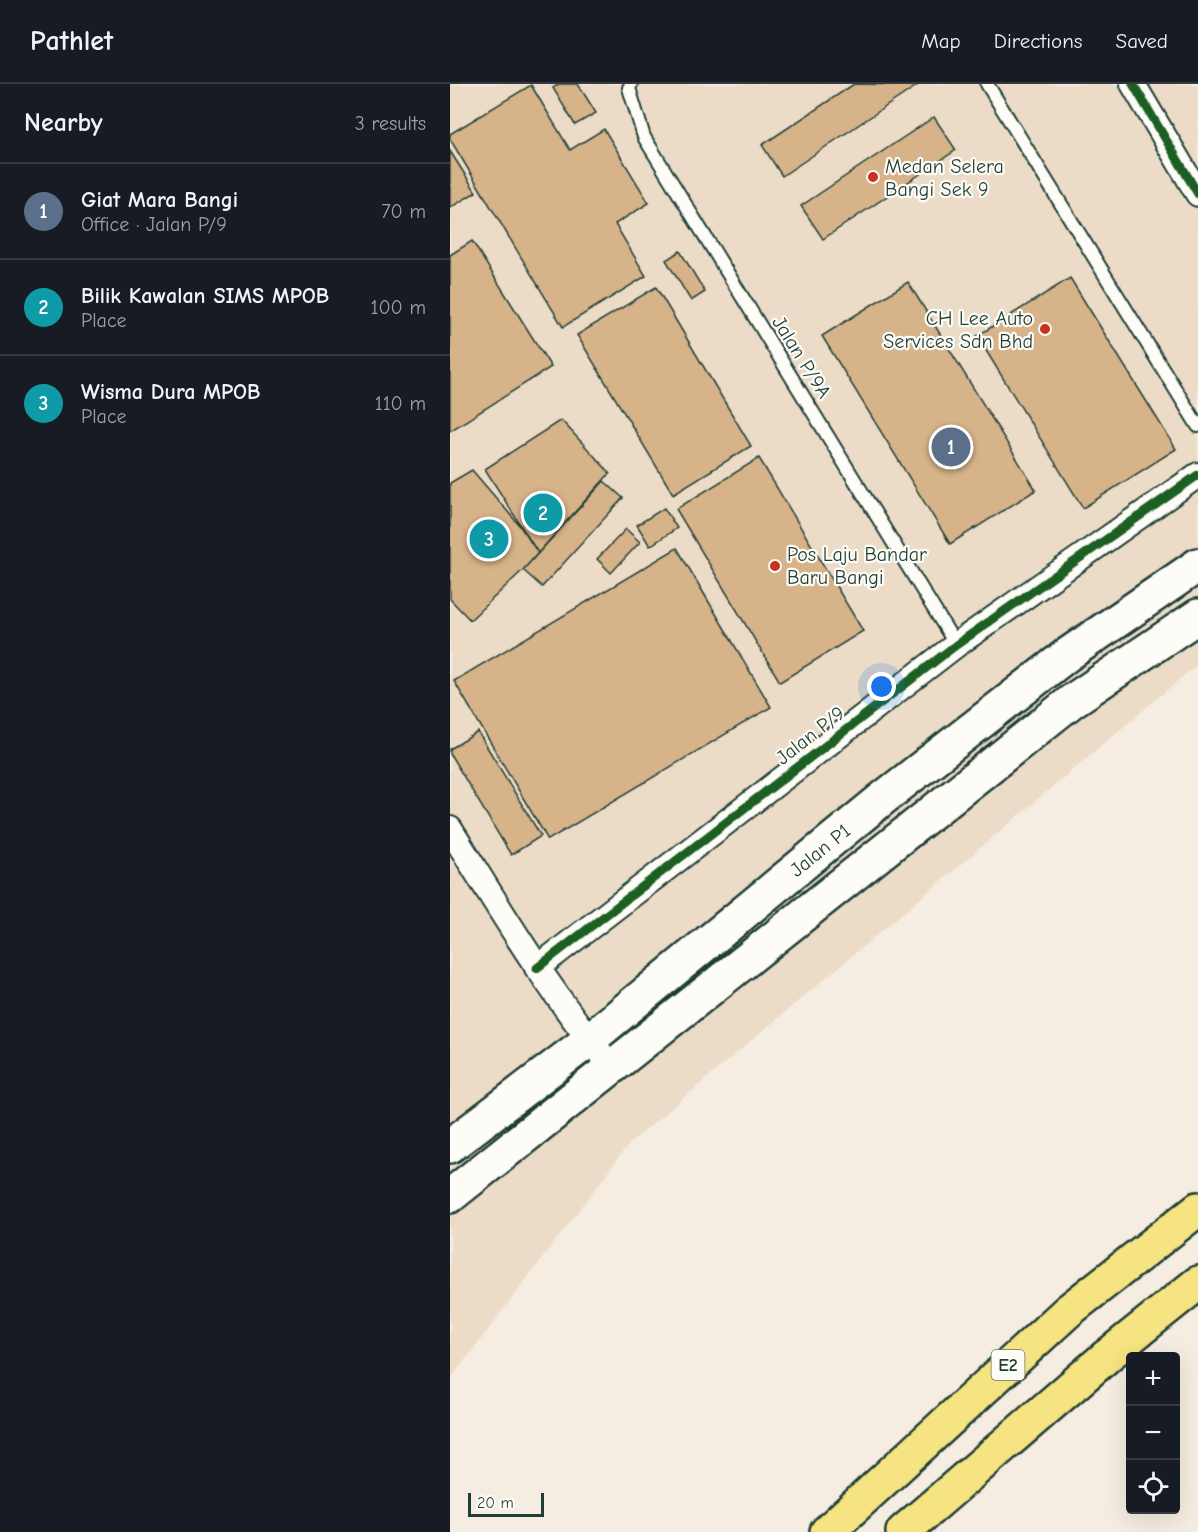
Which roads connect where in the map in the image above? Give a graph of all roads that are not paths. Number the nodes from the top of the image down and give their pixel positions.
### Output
1 (631, 84) edge
2 (987, 84) edge
3 (1133, 84) edge
4 (1198, 194) edge
5 (1198, 426) edge
6 (1198, 475) edge
7 (1198, 566) edge
8 (1198, 616) edge
9 (956, 645) junction
10 (450, 829) edge
11 (537, 968) junction
12 (589, 1040) junction
13 (612, 1067) junction
14 (450, 1146) edge
15 (450, 1196) edge
16 (1198, 1209) edge
17 (1198, 1283) edge
18 (827, 1532) edge
19 (903, 1532) edge

1 - 9 lane, Jalan P/9A
2 - 5 lane
3 - 4 street
6 - 9 street, Jalan P/9
7 - 12 main road, Jalan P1
8 - 13 main road, Jalan P1
9 - 11 street, Jalan P/9
10 - 11 street
11 - 12 street
12 - 13 street
12 - 14 main road, Jalan P1
13 - 15 main road, Jalan P1
16 - 18 highway, E2
17 - 19 highway

